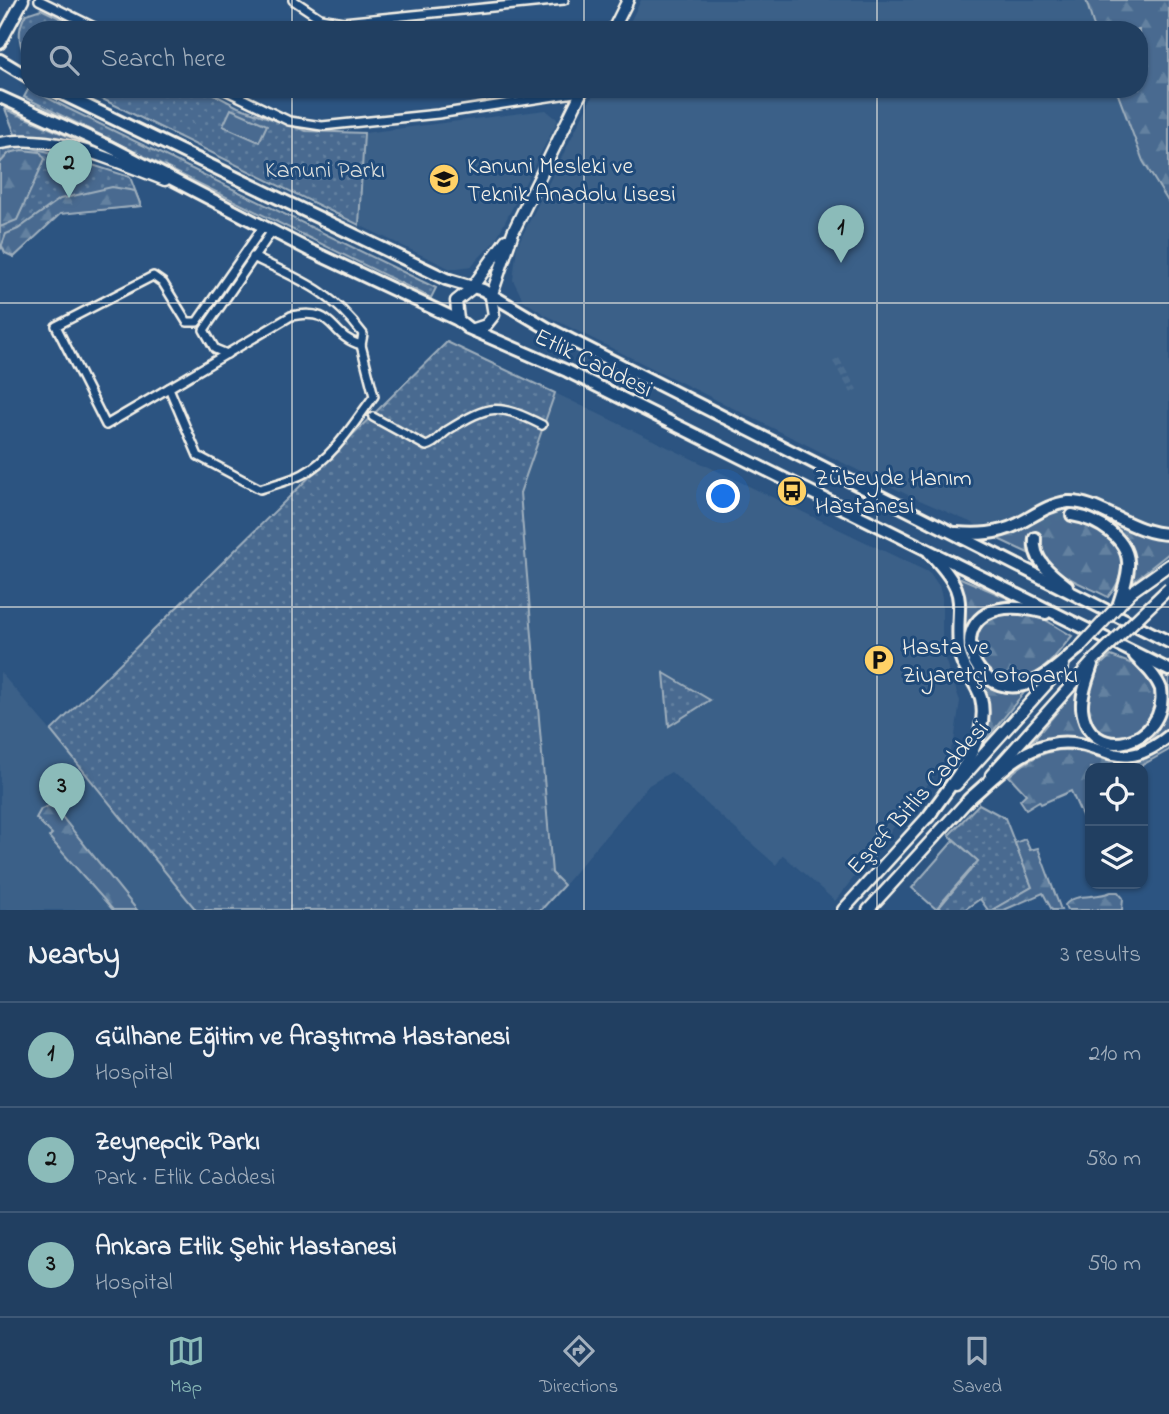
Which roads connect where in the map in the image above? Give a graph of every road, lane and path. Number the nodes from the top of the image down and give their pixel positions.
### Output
1 (23, 0) edge
2 (39, 0) edge
3 (293, 0) edge
4 (564, 0) edge
5 (628, 0) edge
6 (82, 21) edge
7 (337, 21) edge
8 (353, 21) edge
9 (618, 21) edge
10 (0, 43) edge
11 (0, 60) edge
12 (21, 73) edge
13 (0, 97) edge
14 (71, 98) edge
15 (242, 98) edge
16 (538, 98) edge
17 (579, 98) edge
18 (0, 143) edge
19 (179, 185) junction
20 (268, 229) junction
21 (513, 232) junction
22 (253, 257) junction
23 (471, 289) junction
24 (491, 297) junction
25 (458, 320) junction
26 (474, 329) junction
27 (361, 345) junction
28 (227, 354) junction
29 (169, 388) junction
30 (373, 417) dead end
31 (542, 425) dead end
32 (1072, 515) tunnel mouth
33 (949, 532) junction
34 (1169, 534) edge
35 (1035, 538) dead end
36 (925, 548) junction
37 (1169, 565) edge
38 (1128, 587) junction
39 (1169, 589) edge
40 (1092, 604) junction
41 (1118, 606) joint
42 (1069, 620) junction
43 (1169, 642) edge
44 (1078, 649) junction
45 (1131, 651) junction
46 (1093, 661) junction
47 (1169, 670) edge
48 (1169, 736) edge
49 (968, 800) junction
50 (928, 817) junction
51 (843, 910) edge
52 (868, 910) edge

1 - 10 main road
2 - 6 street
3 - 7 street
4 - 8 street
5 - 9 main road
11 - 12 main road
13 - 19 main road, Etlik Caddesi
14 - 23 main road, Etlik Caddesi
15 - 16 street
17 - 21 main road
18 - 19 main road
19 - 20 main road, Etlik Caddesi
20 - 22 street
20 - 25 main road, Etlik Caddesi
20 - 29 street
21 - 23 main road
21 - 24 main road
22 - 27 street
22 - 28 street
23 - 24 main road, Etlik Caddesi
23 - 25 main road
24 - 26 main road
24 - 33 main road, Etlik Caddesi
25 - 26 main road, Etlik Caddesi
26 - 36 main road, Etlik Caddesi
27 - 28 street
27 - 29 street
28 - 29 street
30 - 31 street
32 - 38 main road
33 - 34 main road
33 - 40 main road, Etlik Caddesi
35 - 40 main road
36 - 42 main road, Etlik Caddesi
36 - 50 main road
37 - 38 main road
38 - 41 main road
39 - 46 main road, Eşref Bitlis Caddesi, bridge
40 - 43 main road, Etlik Caddesi
41 - 44 main road, Eşref Bitlis Caddesi, bridge
42 - 44 main road
42 - 45 main road, Etlik Caddesi
44 - 50 main road, Eşref Bitlis Caddesi
45 - 46 main road
45 - 47 main road, Etlik Caddesi
46 - 49 main road, Eşref Bitlis Caddesi
48 - 49 main road
49 - 52 main road, Eşref Bitlis Caddesi
50 - 51 main road, Eşref Bitlis Caddesi

